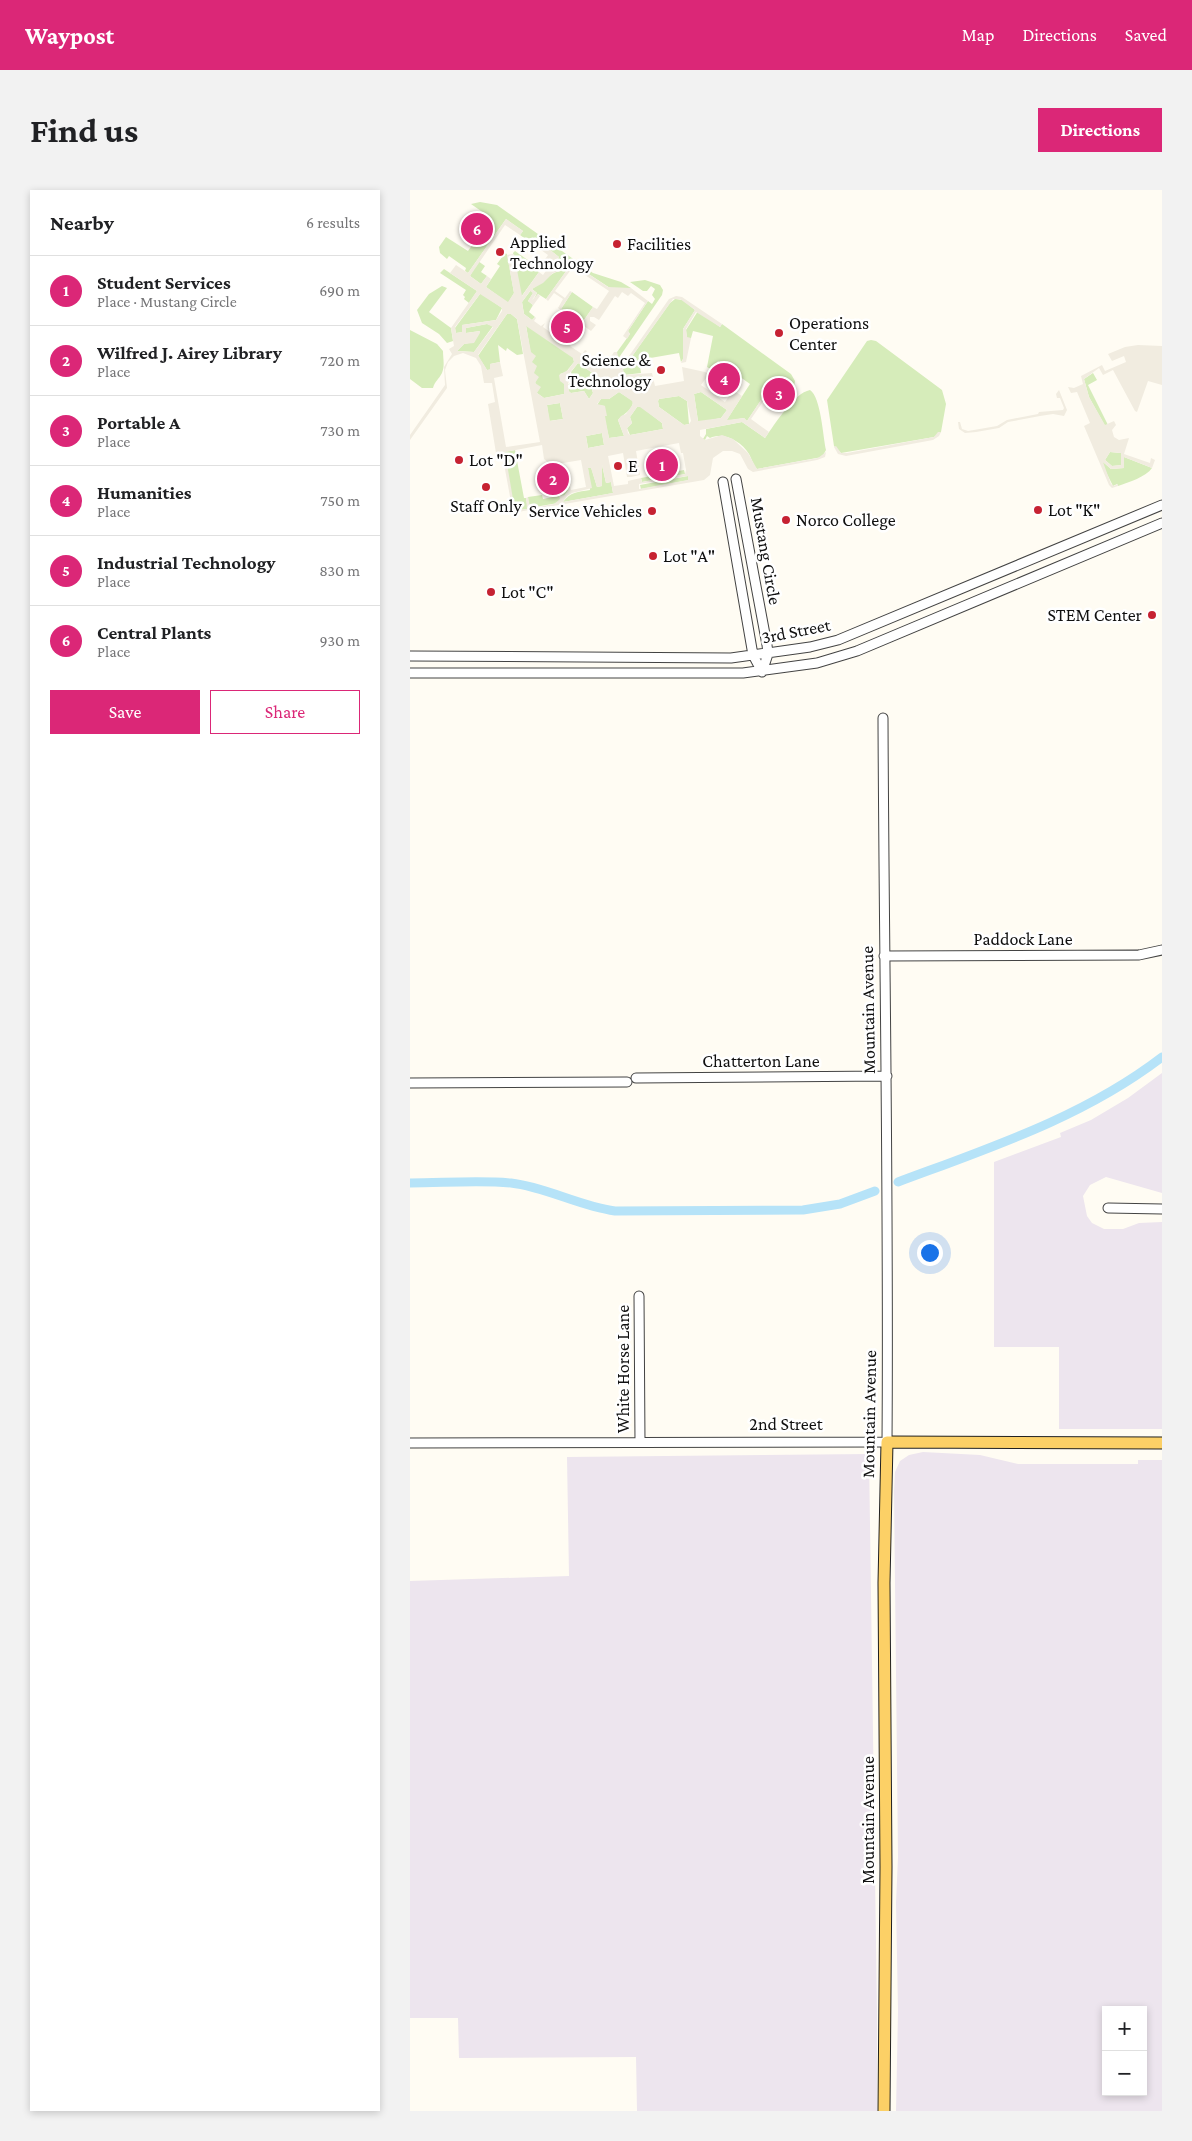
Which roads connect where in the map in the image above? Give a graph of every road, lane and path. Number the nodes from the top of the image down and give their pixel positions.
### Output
1 (736, 479) dead end
2 (723, 482) dead end
3 (1162, 505) edge
4 (1162, 524) edge
5 (974, 583) junction
6 (979, 600) junction
7 (768, 654) junction
8 (753, 655) junction
9 (410, 656) edge
10 (762, 672) junction
11 (410, 673) edge
12 (883, 718) dead end
13 (1162, 950) edge
14 (884, 956) junction
15 (887, 1076) junction
16 (410, 1083) edge
17 (1108, 1208) dead end
18 (1162, 1209) edge
19 (639, 1296) dead end
20 (640, 1442) junction
21 (887, 1442) junction
22 (410, 1443) edge
23 (1162, 1443) edge
24 (884, 2111) edge

1 - 7 street, Mustang Circle
2 - 8 street, Mustang Circle
3 - 5 street, 3rd Street
4 - 6 street, 3rd Street
5 - 6 street
5 - 7 street, 3rd Street
6 - 10 street, 3rd Street
7 - 8 street, 3rd Street
7 - 10 street, Mustang Circle
8 - 9 street, 3rd Street
8 - 10 street, Mustang Circle
10 - 11 street, 3rd Street
12 - 14 street, Mountain Avenue
13 - 14 street, Paddock Lane
14 - 15 street, Mountain Avenue
15 - 16 street, Chatterton Lane
15 - 21 street, Mountain Avenue
17 - 18 street
19 - 20 street, White Horse Lane
20 - 21 street, 2nd Street
20 - 22 street, 2nd Street
21 - 23 main road, 2nd Street
21 - 24 main road, Mountain Avenue

